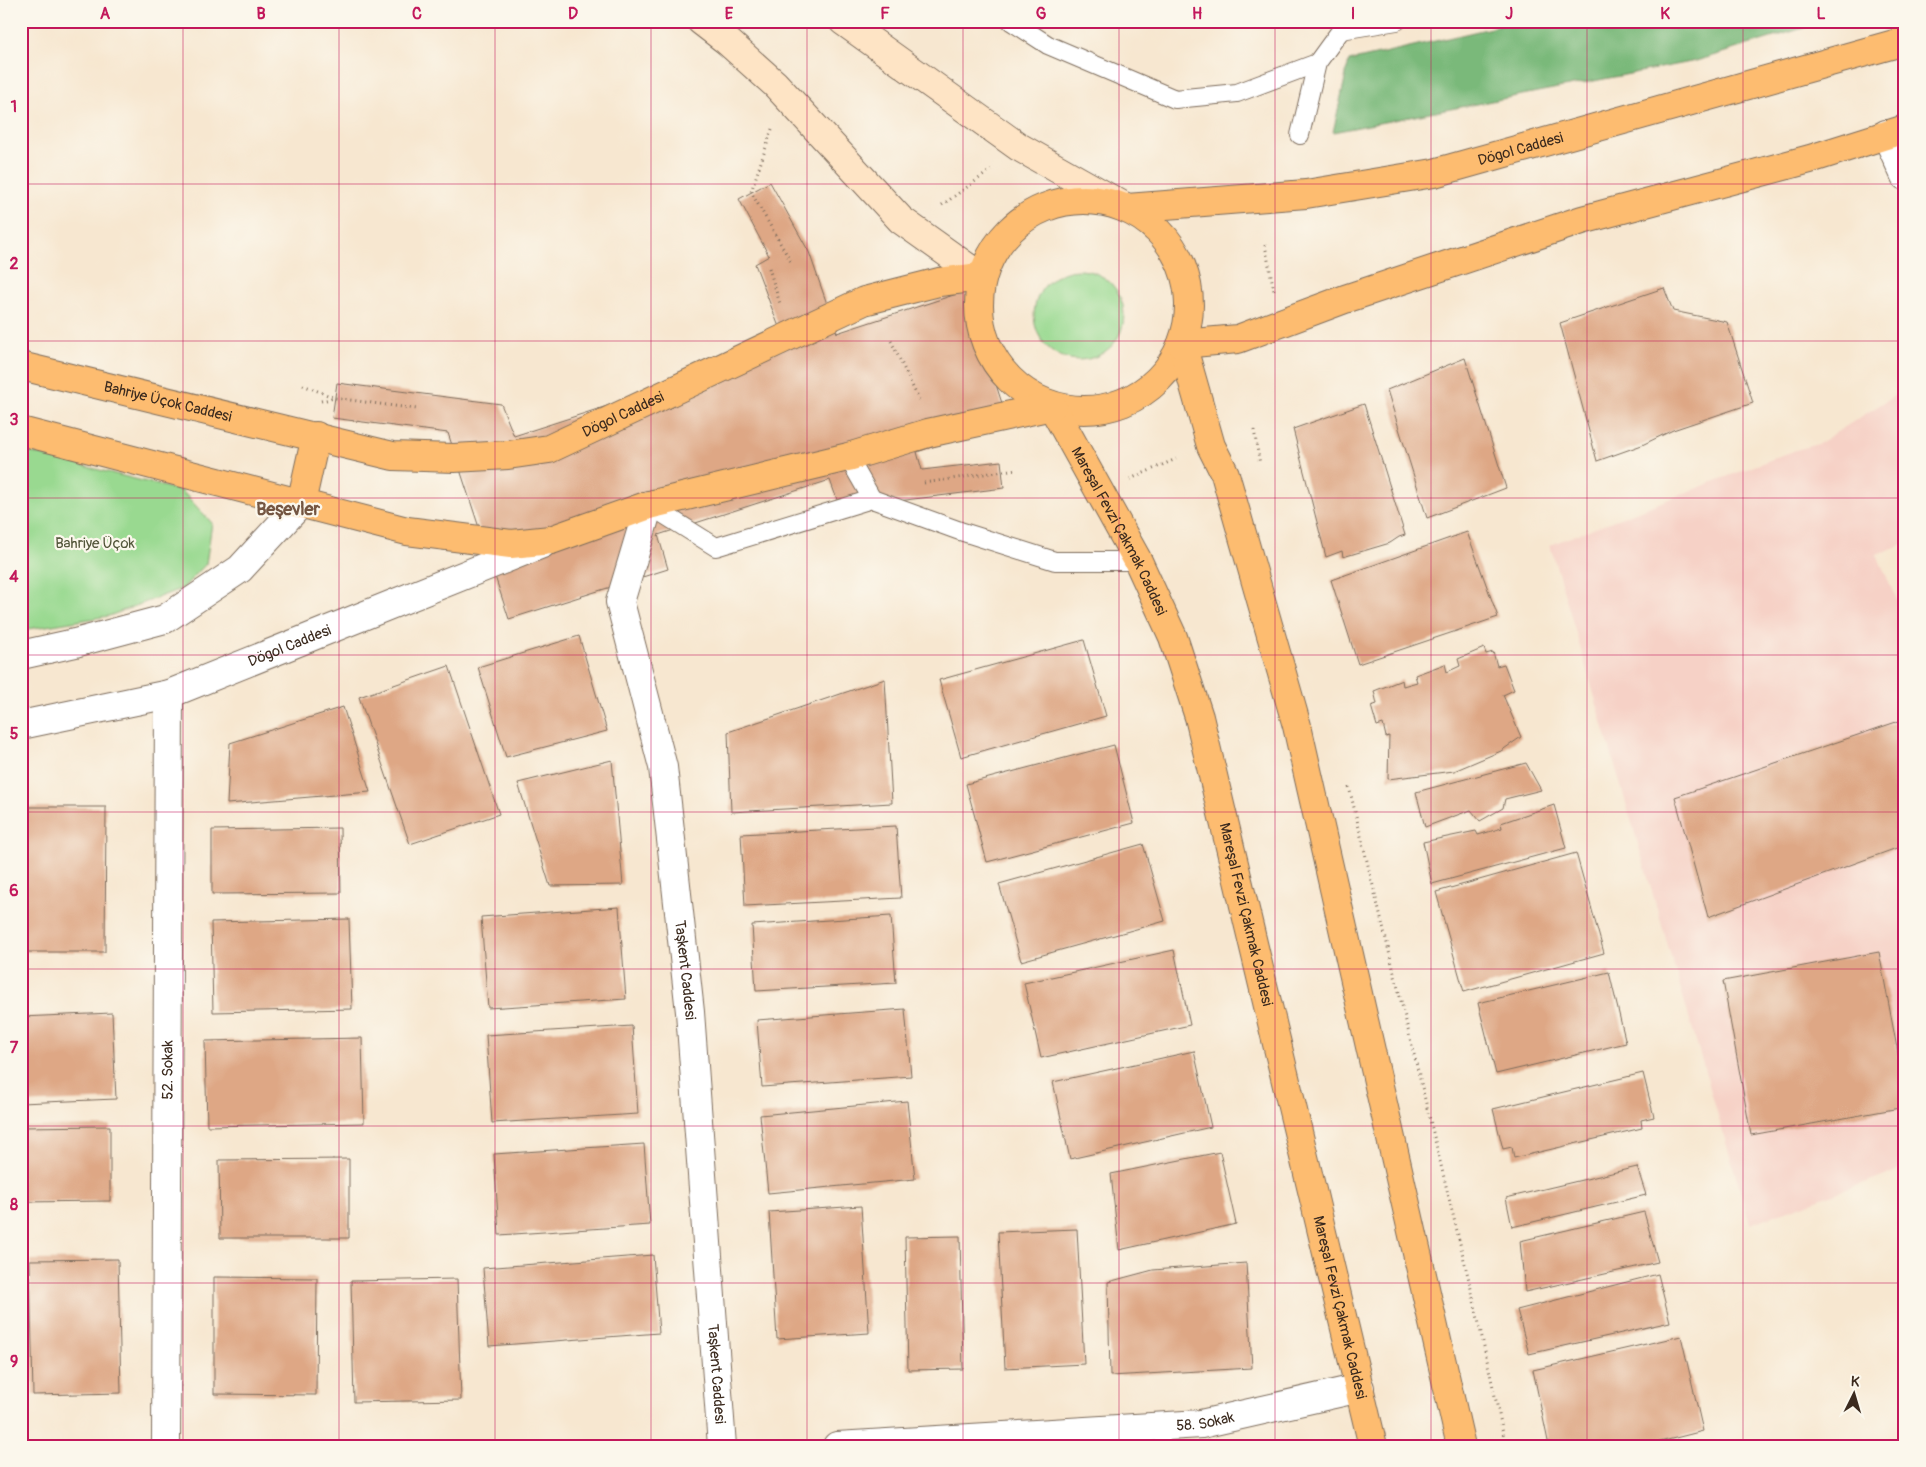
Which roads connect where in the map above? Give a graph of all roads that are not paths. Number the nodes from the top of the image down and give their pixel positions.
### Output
1 (701, 21) edge
2 (843, 21) edge
3 (1011, 21) edge
4 (1397, 21) edge
5 (1346, 26) edge
6 (1905, 41) edge
7 (1318, 63) junction
8 (1895, 132) edge
9 (1300, 135) dead end
10 (1905, 176) edge
11 (1127, 208) junction
12 (981, 277) junction
13 (1182, 344) junction
14 (21, 366) edge
15 (1052, 406) junction
16 (21, 431) edge
17 (316, 436) junction
18 (848, 457) junction
19 (872, 499) junction
20 (300, 503) junction
21 (649, 505) junction
22 (551, 540) junction
23 (1138, 561) junction
24 (21, 655) edge
25 (169, 694) junction
26 (21, 725) edge
27 (1360, 1388) junction
28 (1202, 1435) edge
29 (166, 1446) edge
30 (722, 1446) edge
31 (837, 1446) edge
32 (1373, 1446) edge
33 (1461, 1446) edge

1 - 12 main road
2 - 11 main road
3 - 7 lane
4 - 5 lane
5 - 7 lane
6 - 11 main road, Dögol Caddesi
7 - 9 lane
8 - 10 street
8 - 13 main road
11 - 12 main road, Dögol Caddesi
11 - 13 main road
12 - 15 main road, Dögol Caddesi
12 - 17 main road, Dögol Caddesi
13 - 15 main road
13 - 33 main road
14 - 17 main road, Bahriye Üçok Caddesi
15 - 18 main road, Dögol Caddesi
15 - 23 main road, Mareşal Fevzi Çakmak Caddesi
16 - 20 main road
17 - 20 main road
18 - 19 lane
18 - 21 main road, Dögol Caddesi
19 - 21 lane
19 - 23 lane
20 - 22 main road, Dögol Caddesi
20 - 24 street
21 - 22 main road, Dögol Caddesi
21 - 30 street, Taşkent Caddesi
22 - 25 street, Dögol Caddesi
23 - 27 main road, Mareşal Fevzi Çakmak Caddesi
25 - 26 street, Dögol Caddesi
25 - 29 street, 52. Sokak
27 - 28 street, 58. Sokak
27 - 32 main road, Mareşal Fevzi Çakmak Caddesi
28 - 31 street, 58. Sokak

